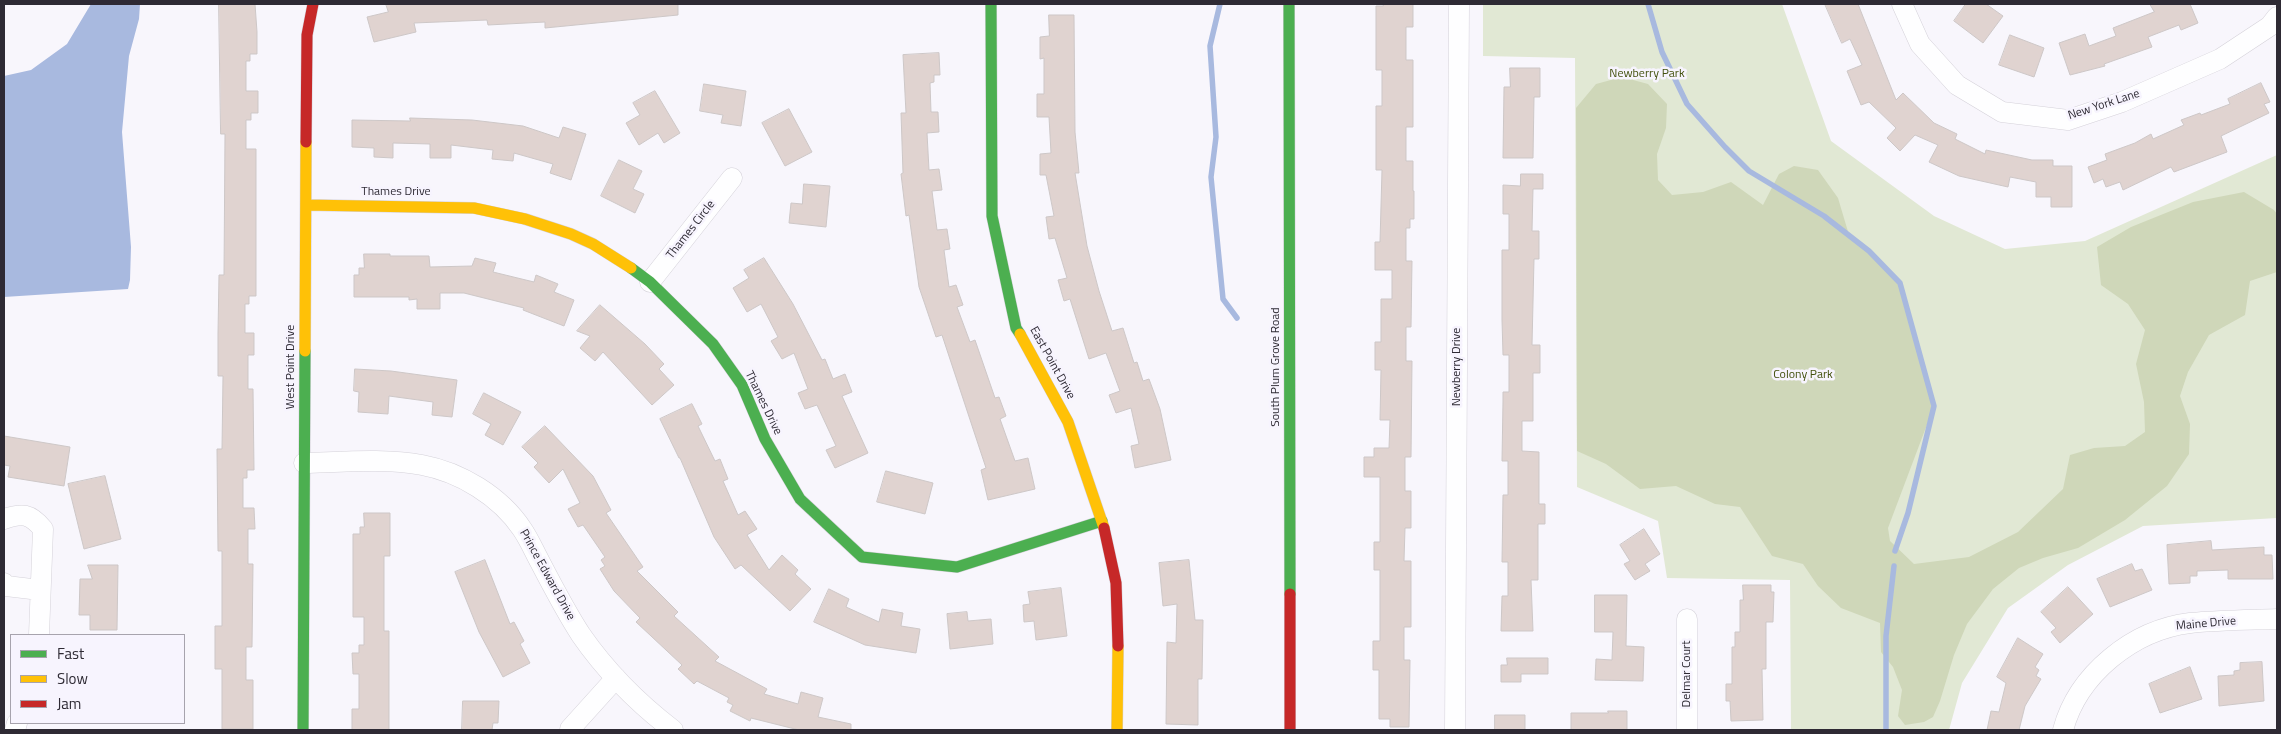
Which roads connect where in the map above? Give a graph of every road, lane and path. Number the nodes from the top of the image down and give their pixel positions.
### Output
1 (313, 4) edge
2 (991, 4) edge
3 (1289, 4) edge
4 (1458, 4) edge
5 (1902, 4) edge
6 (2277, 17) edge
7 (732, 178) dead end
8 (306, 206) junction
9 (650, 282) junction
10 (304, 463) junction
11 (4, 519) edge
12 (1102, 521) junction
13 (4, 583) edge
14 (40, 590) junction
15 (1687, 619) dead end
16 (2277, 619) edge
17 (39, 634) edge
18 (616, 678) junction
19 (570, 729) dead end
20 (303, 730) edge
21 (673, 730) edge
22 (1117, 730) edge
23 (1290, 730) edge
24 (1455, 730) edge
25 (1687, 730) edge
26 (2063, 730) edge

1 - 8 street, West Point Drive
2 - 12 street, East Point Drive
3 - 23 street, South Plum Grove Road
4 - 24 street, Newberry Drive
5 - 6 street, New York Lane
7 - 9 street, Thames Circle
8 - 9 street, Thames Drive
8 - 10 street, West Point Drive
9 - 12 street, Thames Drive
10 - 18 street, Prince Edward Drive
10 - 20 street, West Point Drive
11 - 14 street
12 - 22 street, East Point Drive
13 - 14 street
14 - 17 street
15 - 25 street, Delmar Court
16 - 26 street, Maine Drive
18 - 19 street
18 - 21 street, Prince Edward Drive

